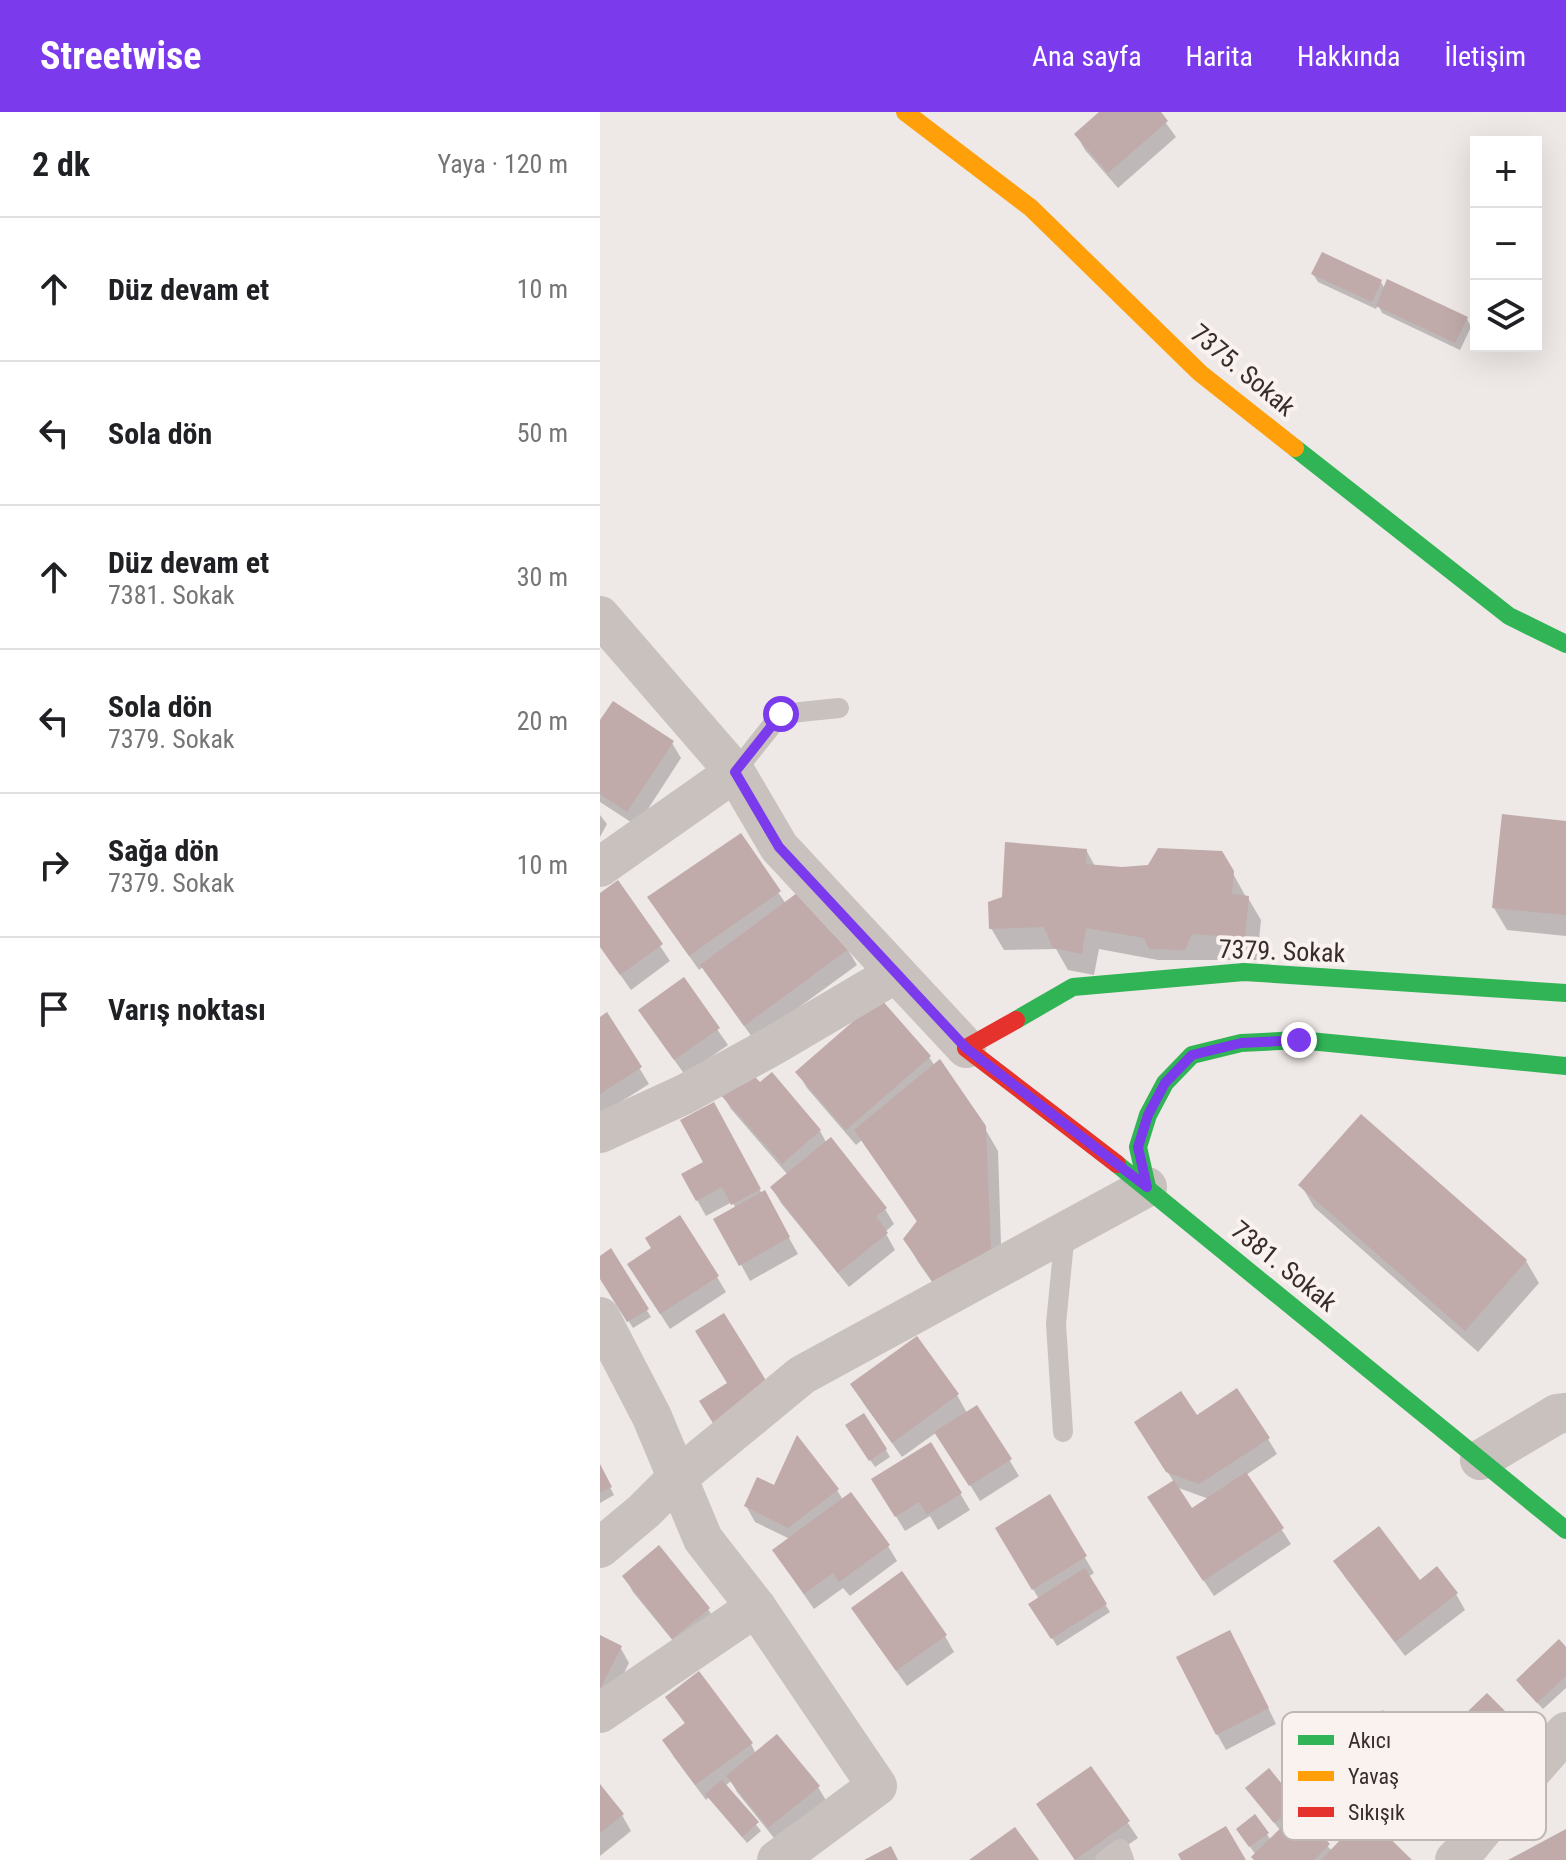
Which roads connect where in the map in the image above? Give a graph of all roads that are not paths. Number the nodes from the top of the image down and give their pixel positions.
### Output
1 (905, 112) edge
2 (600, 616) edge
3 (1566, 644) edge
4 (839, 708) dead end
5 (735, 772) junction
6 (600, 867) edge
7 (896, 973) junction
8 (1566, 993) edge
9 (966, 1048) junction
10 (1566, 1066) edge
11 (600, 1133) edge
12 (1147, 1187) junction
13 (1065, 1231) junction
14 (605, 1342) edge
15 (1566, 1413) edge
16 (1063, 1432) dead end
17 (1480, 1460) junction
18 (677, 1478) junction
19 (1566, 1530) edge
20 (600, 1548) edge
21 (756, 1607) junction
22 (600, 1713) edge
23 (1566, 1732) edge
24 (1546, 1754) edge
25 (1474, 1840) edge
26 (777, 1860) edge
27 (1105, 1860) edge
28 (1124, 1860) edge
29 (1455, 1860) edge

1 - 3 street, 7375. Sokak
2 - 5 street
4 - 5 lane
5 - 6 street
5 - 7 street
7 - 9 street
7 - 11 street
8 - 9 street, 7379. Sokak
9 - 12 street, 7381. Sokak
10 - 12 street
12 - 13 street
12 - 17 street, 7381. Sokak
13 - 16 lane
13 - 18 street
14 - 18 street
15 - 17 street
17 - 19 street, 7381. Sokak
18 - 20 street
18 - 21 street
21 - 22 street
21 - 26 street
23 - 24 street
25 - 29 street
27 - 28 lane

